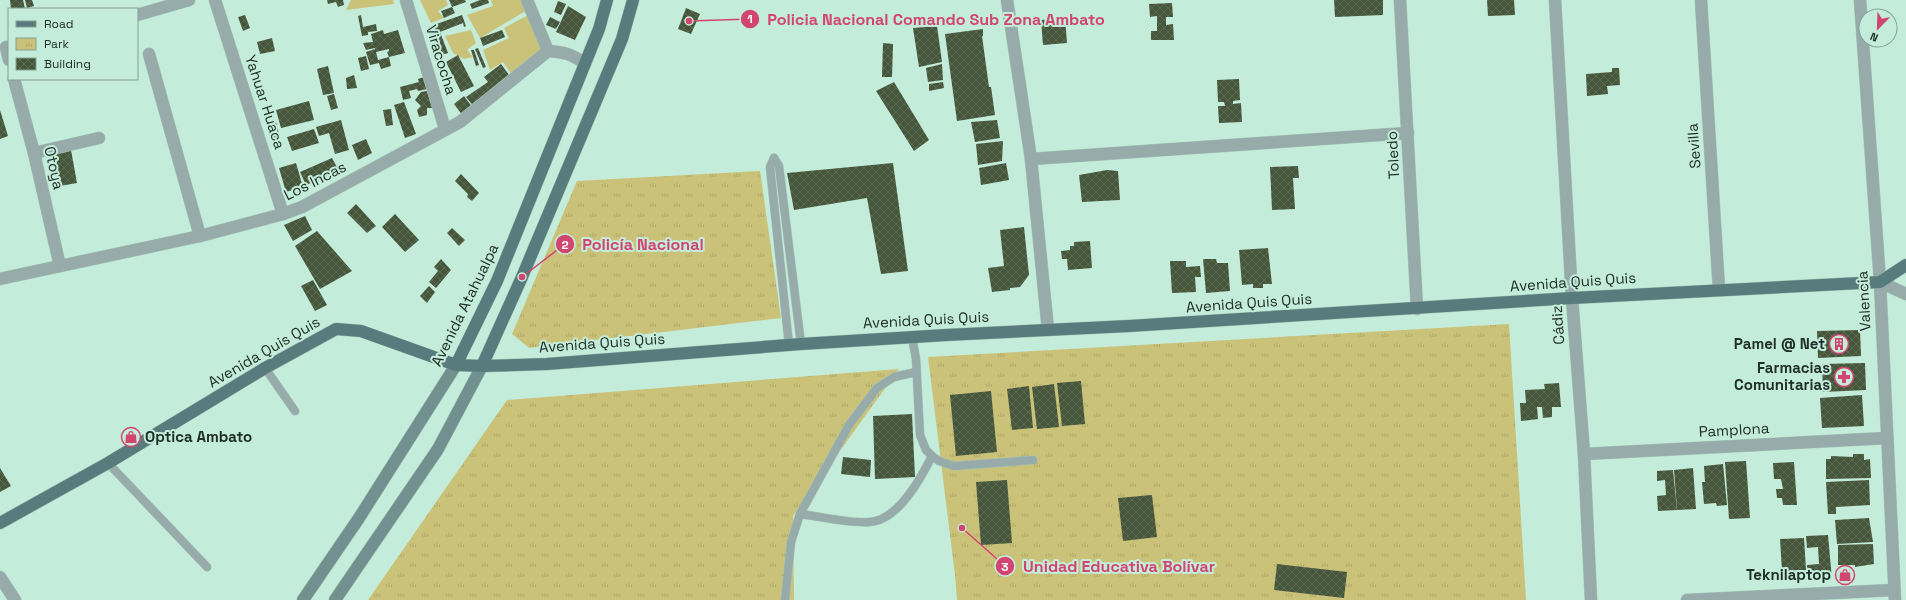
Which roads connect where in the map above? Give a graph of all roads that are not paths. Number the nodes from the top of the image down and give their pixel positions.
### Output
1 (189, 0) edge
2 (215, 0) edge
3 (406, 0) edge
4 (528, 0) edge
5 (607, 0) edge
6 (633, 0) edge
7 (1007, 0) edge
8 (1400, 0) edge
9 (1554, 0) edge
10 (1701, 0) edge
11 (1860, 0) edge
12 (138, 15) edge
13 (5, 47) edge
14 (548, 51) junction
15 (149, 54) dead end
16 (8, 57) edge
17 (585, 64) junction
18 (14, 80) edge
19 (445, 129) junction
20 (1408, 133) junction
21 (99, 138) dead end
22 (34, 153) junction
23 (1031, 159) junction
24 (283, 214) junction
25 (200, 236) junction
26 (1906, 264) edge
27 (60, 266) junction
28 (0, 279) edge
29 (1880, 282) junction
30 (1719, 290) junction
31 (1906, 294) edge
32 (1572, 298) junction
33 (1417, 309) junction
34 (1048, 330) junction
35 (912, 337) junction
36 (795, 344) junction
37 (456, 364) junction
38 (482, 366) junction
39 (265, 368) junction
40 (916, 372) junction
41 (295, 411) dead end
42 (1887, 438) junction
43 (1584, 454) junction
44 (932, 456) junction
45 (1033, 460) dead end
46 (108, 463) junction
47 (800, 514) junction
48 (0, 523) edge
49 (207, 567) dead end
50 (0, 577) edge
51 (1894, 595) edge
52 (15, 600) edge
53 (303, 600) edge
54 (334, 600) edge
55 (785, 600) edge
56 (1591, 600) edge
57 (1687, 600) edge

1 - 12 street
2 - 24 street, Yahuar Huaca
3 - 19 street, Viracocha
4 - 14 street
5 - 17 main road, Avenida Atahualpa
6 - 38 main road
7 - 23 street
8 - 20 street, Toledo
9 - 32 street, Cádiz
10 - 30 street, Sevilla
11 - 29 street, Valencia
13 - 16 street
14 - 17 street
14 - 19 street, Los Incas
15 - 25 street
17 - 37 main road, Avenida Atahualpa
18 - 22 street, Otoya
19 - 24 street, Los Incas
20 - 23 street
20 - 33 street, Toledo
21 - 22 street
22 - 27 street, Otoya
23 - 34 street
24 - 25 street, Los Incas
25 - 27 street, Los Incas
26 - 29 main road
27 - 28 street, Los Incas
29 - 30 main road, Avenida Quis Quis
29 - 31 street
29 - 42 street, Valencia
30 - 32 main road, Avenida Quis Quis
32 - 33 main road, Avenida Quis Quis
32 - 43 street, Cádiz
33 - 34 main road, Avenida Quis Quis
34 - 35 main road, Avenida Quis Quis
35 - 36 main road, Avenida Quis Quis
35 - 40 lane
36 - 36 lane
36 - 38 main road, Avenida Quis Quis
37 - 38 main road, Avenida Quis Quis
37 - 39 main road, Avenida Quis Quis
37 - 53 main road, Avenida Atahualpa
38 - 54 main road
39 - 41 lane
39 - 46 main road, Avenida Quis Quis
40 - 44 lane
40 - 47 lane
42 - 43 street, Pamplona
42 - 51 street, Valencia
43 - 56 street, Cádiz
44 - 45 lane
44 - 47 lane
46 - 48 main road, Avenida Quis Quis
46 - 49 lane
47 - 55 lane
50 - 52 street
51 - 57 street

